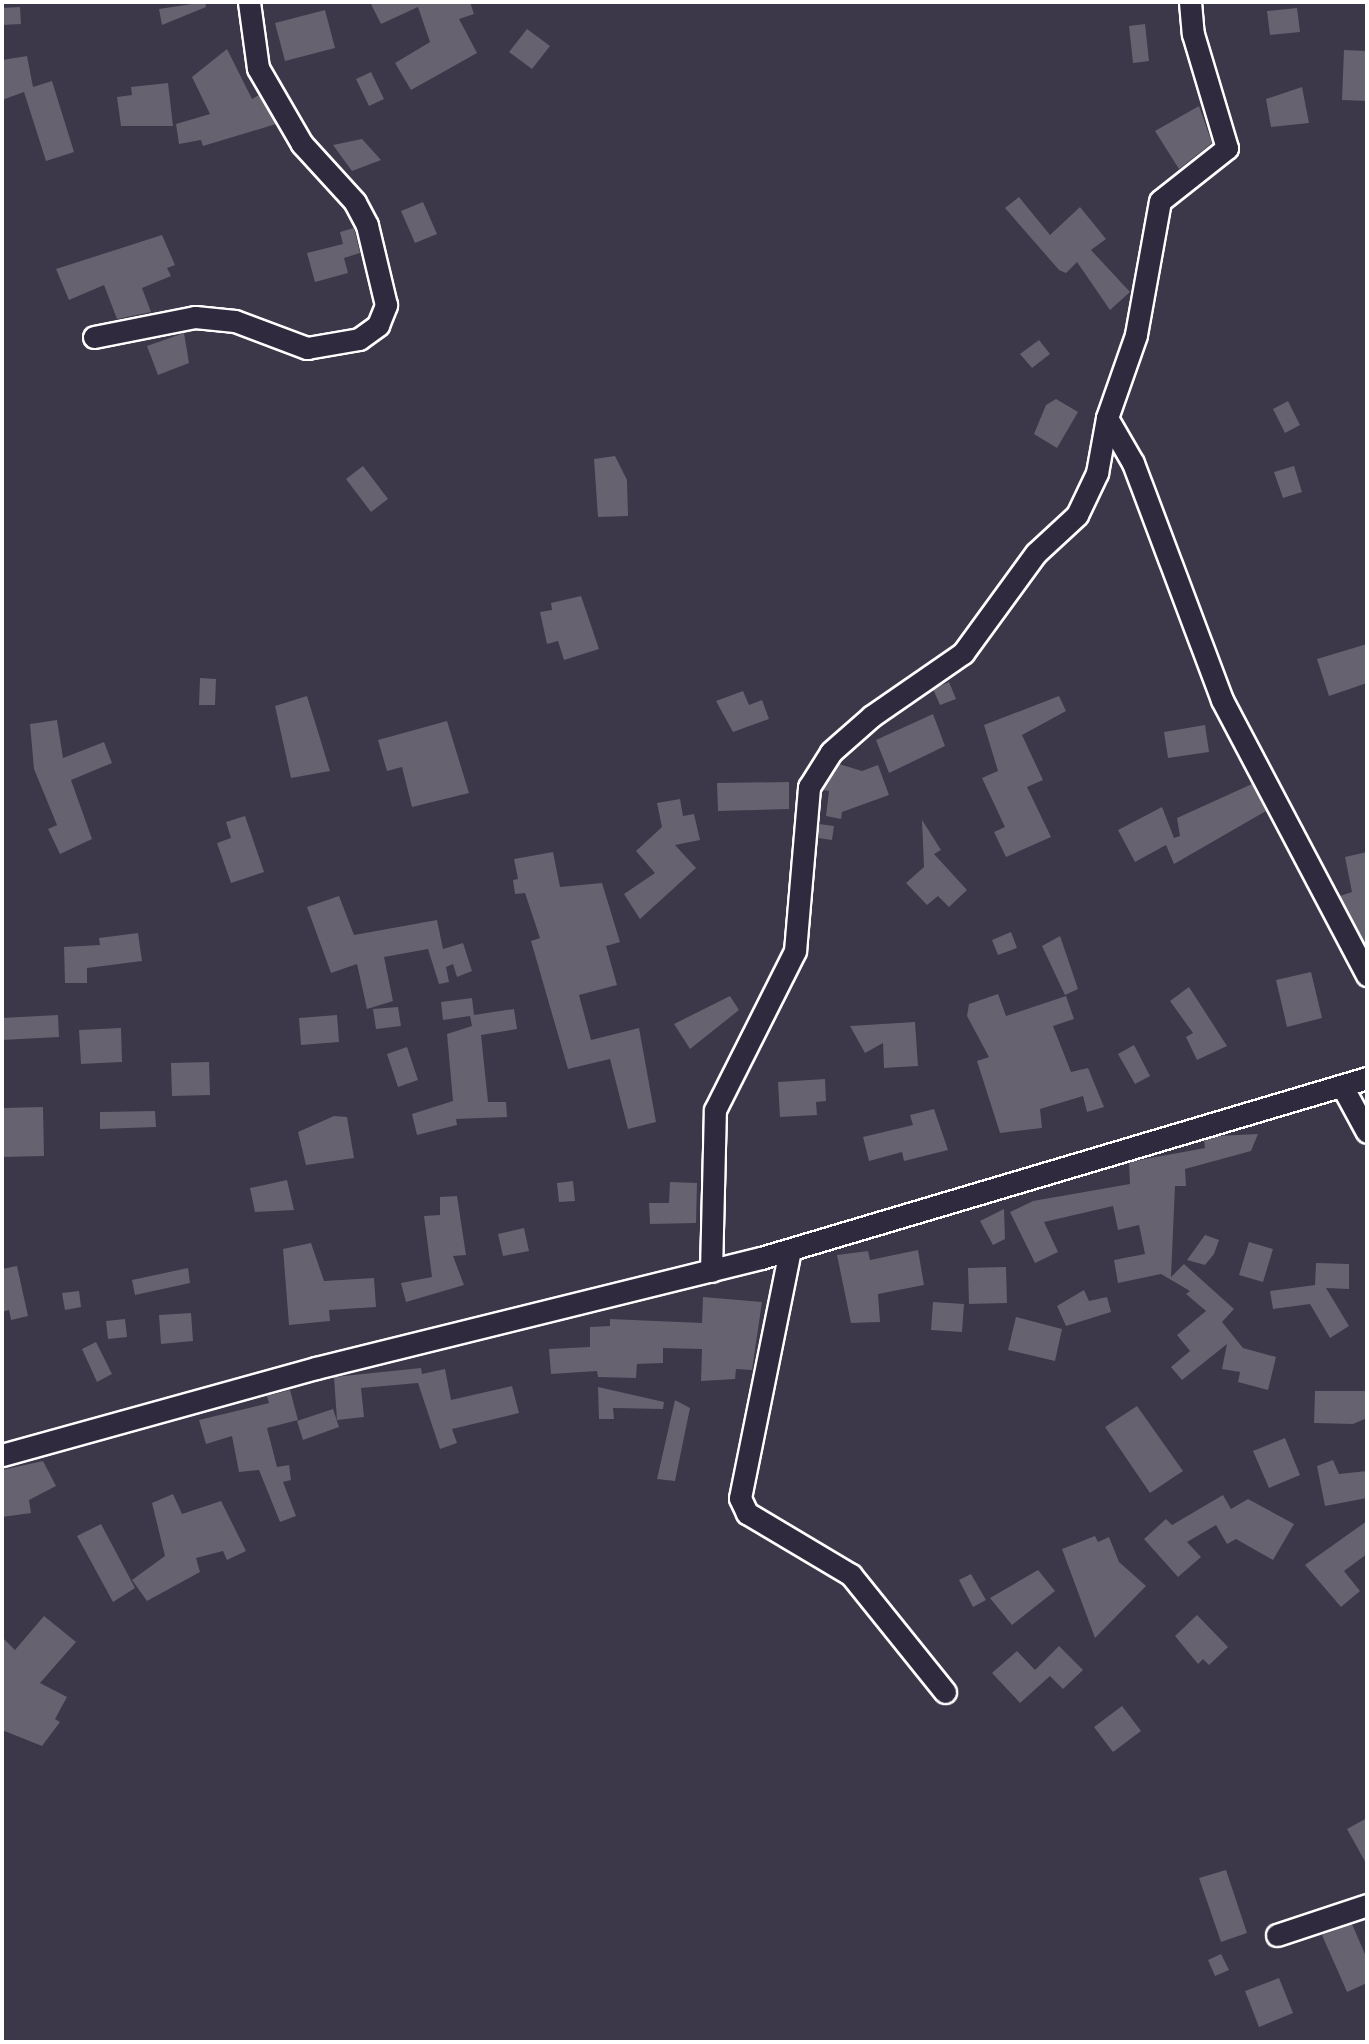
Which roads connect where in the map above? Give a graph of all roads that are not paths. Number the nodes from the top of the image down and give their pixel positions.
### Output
1 (249, 2) edge
2 (1190, 2) edge
3 (94, 337) dead end
4 (1107, 418) junction
5 (1367, 975) edge
6 (1367, 1078) edge
7 (1342, 1086) junction
8 (1367, 1132) edge
9 (790, 1250) junction
10 (711, 1271) junction
11 (2, 1455) edge
12 (945, 1692) dead end
13 (1367, 1905) edge
14 (1277, 1935) dead end

1 - 3 street
2 - 4 street
4 - 5 street
4 - 10 street
6 - 7 street
7 - 8 street
7 - 9 street
9 - 10 street
9 - 12 street
10 - 11 street
13 - 14 street

